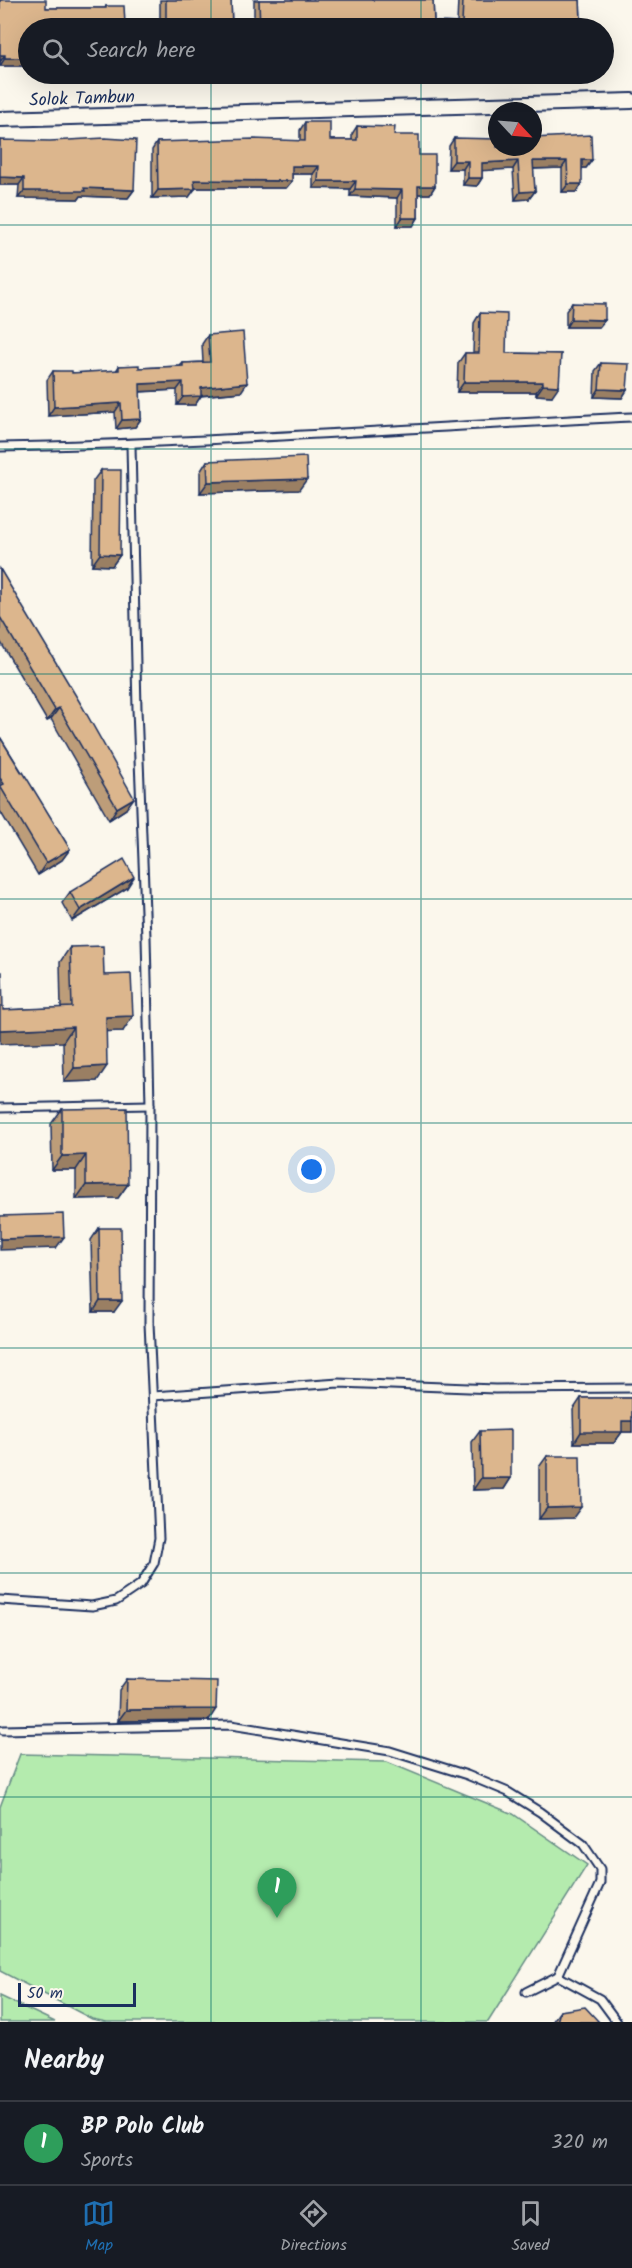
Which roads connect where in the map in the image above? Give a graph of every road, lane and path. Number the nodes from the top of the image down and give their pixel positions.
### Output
1 (632, 101) edge
2 (0, 119) edge
3 (632, 417) edge
4 (131, 445) junction
5 (0, 447) edge
6 (150, 1105) junction
7 (0, 1108) edge
8 (632, 1388) edge
9 (153, 1396) junction
10 (0, 1600) edge
11 (3, 1730) dead end
12 (558, 1976) junction
13 (526, 1992) dead end
14 (617, 2022) edge

1 - 2 street, Solok Tambun
3 - 4 lane
4 - 5 lane
4 - 6 lane
6 - 7 lane
6 - 9 lane
8 - 9 lane
9 - 10 lane
11 - 12 lane
12 - 13 lane
12 - 14 lane

